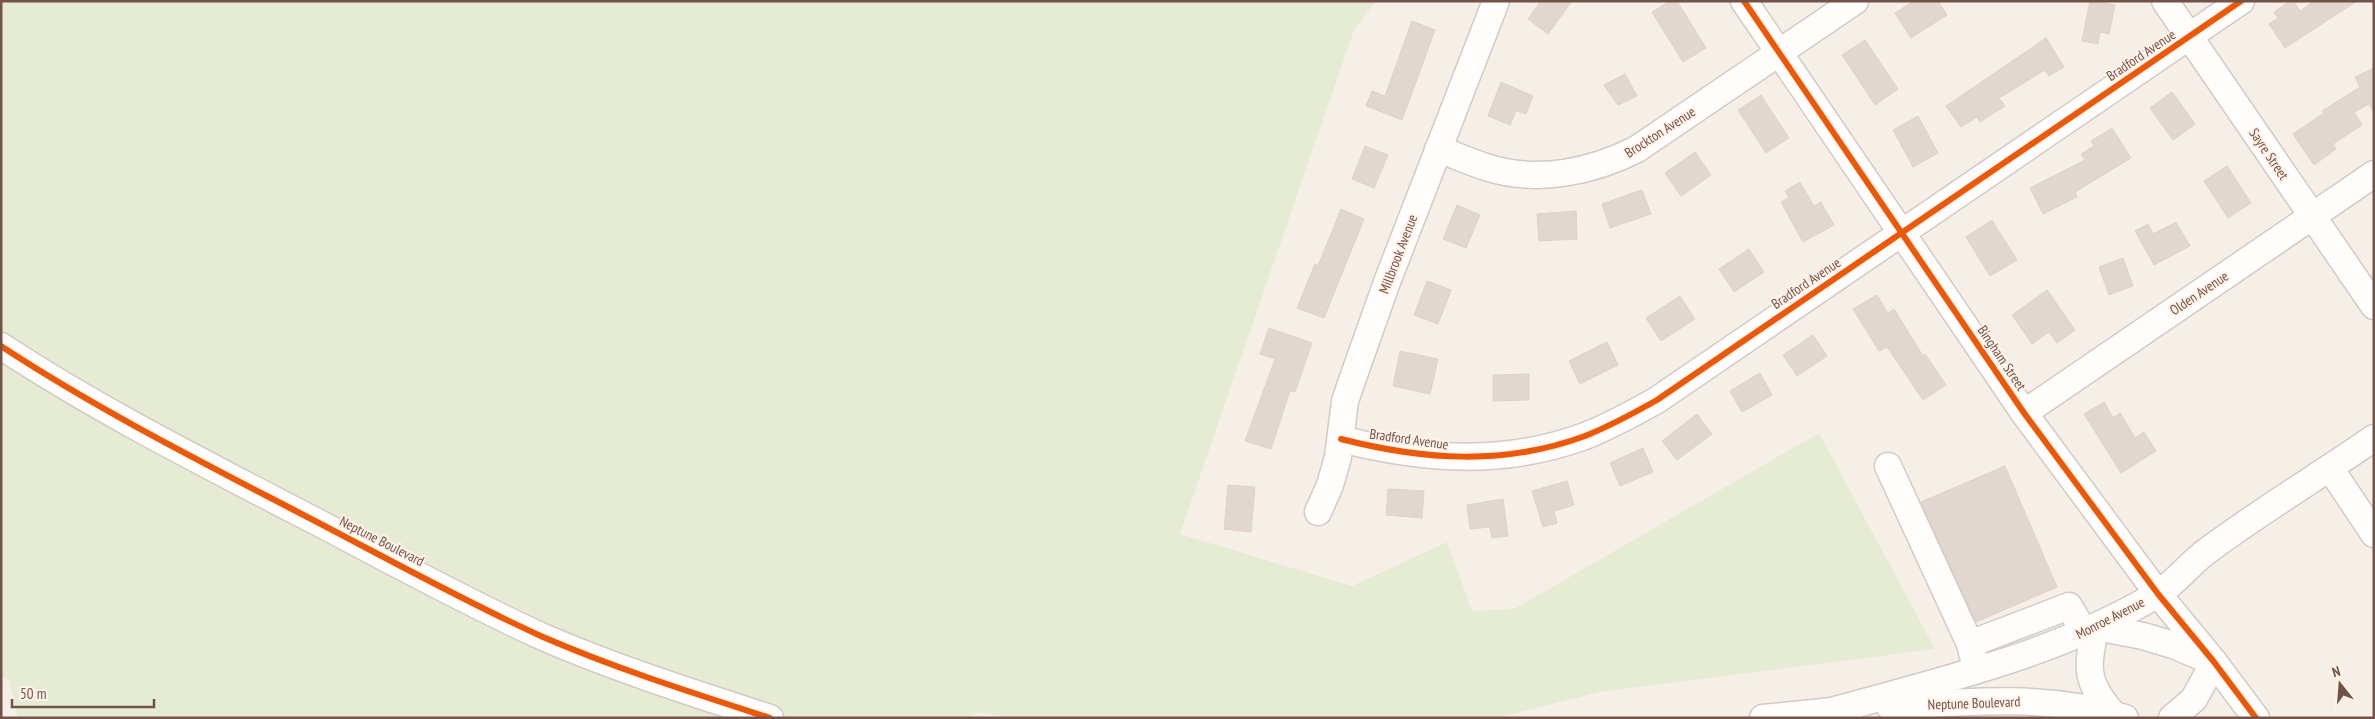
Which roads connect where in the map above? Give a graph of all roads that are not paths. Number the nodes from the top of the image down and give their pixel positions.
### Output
1 (1496, 1) edge
2 (1744, 1) edge
3 (1855, 1) edge
4 (2165, 1) edge
5 (2241, 1) edge
6 (2189, 37) junction
7 (1779, 53) junction
8 (1438, 149) junction
9 (2374, 174) edge
10 (2312, 216) junction
11 (1902, 233) junction
12 (2374, 306) edge
13 (1, 346) edge
14 (2024, 413) junction
15 (2374, 438) edge
16 (1341, 439) junction
17 (1888, 466) dead end
18 (2330, 468) junction
19 (1318, 512) dead end
20 (2374, 534) edge
21 (2158, 594) junction
22 (2090, 629) junction
23 (1970, 644) junction
24 (2214, 662) junction
25 (1977, 670) junction
26 (1835, 710) junction
27 (2119, 716) edge
28 (770, 718) edge
29 (1763, 718) edge
30 (2172, 718) edge
31 (2256, 718) edge

1 - 8 street, Millbrook Avenue
2 - 7 street, Bingham Street
3 - 7 street, Brockton Avenue
4 - 6 street, Sayre Street
5 - 6 street, Bradford Avenue
6 - 10 street, Sayre Street
6 - 11 street, Bradford Avenue
7 - 8 street, Brockton Avenue
7 - 11 street, Bingham Street
8 - 16 street, Millbrook Avenue
9 - 10 street, Olden Avenue
10 - 12 street, Sayre Street
10 - 14 street, Olden Avenue
11 - 14 street, Bingham Street
11 - 16 street, Bradford Avenue
13 - 28 street, Neptune Boulevard
14 - 21 street, Bingham Street
15 - 18 street, Monroe Avenue
16 - 19 street, Millbrook Avenue
17 - 23 street
18 - 20 street
18 - 21 street, Monroe Avenue
21 - 22 street, Monroe Avenue
21 - 24 street, Bingham Street
22 - 23 street
22 - 24 street
22 - 25 street, Monroe Avenue
22 - 27 street
23 - 25 street
24 - 30 street
24 - 31 street, Bingham Street
25 - 26 street, Monroe Avenue
26 - 27 street, Neptune Boulevard
26 - 29 street, Neptune Boulevard

